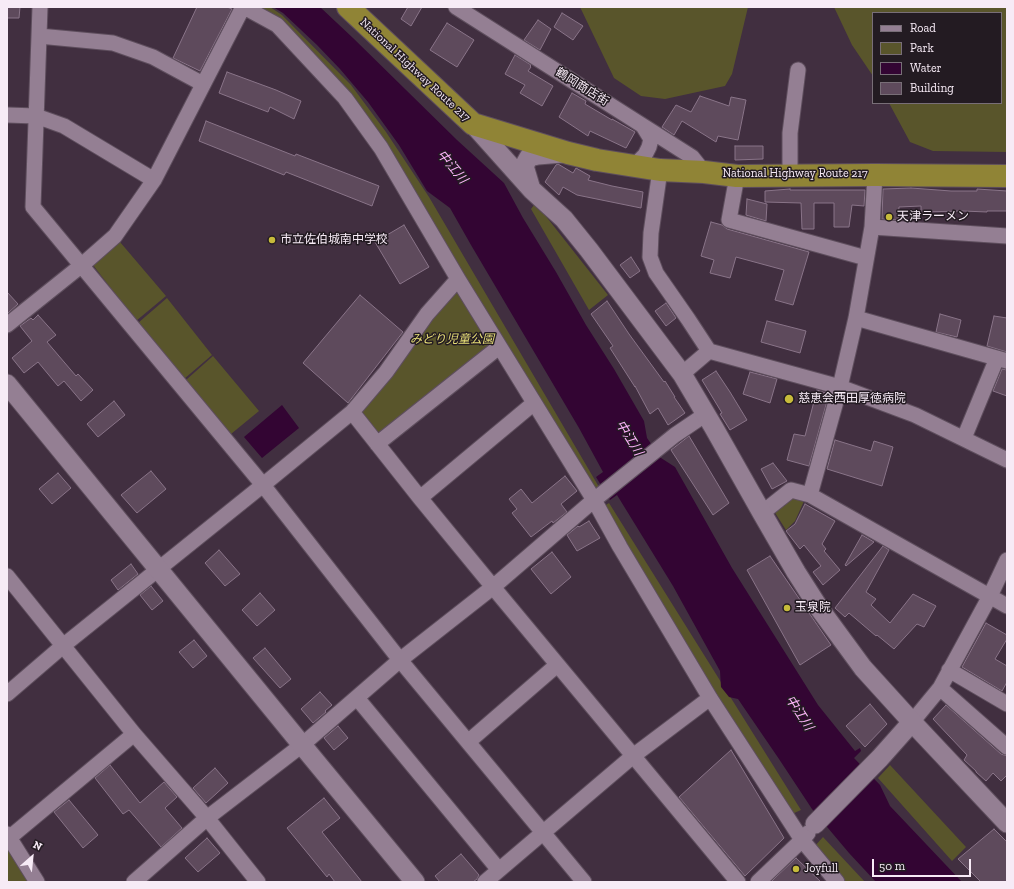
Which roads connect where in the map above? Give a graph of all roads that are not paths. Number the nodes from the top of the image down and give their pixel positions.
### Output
1 (40, 7) edge
2 (244, 7) edge
3 (348, 7) edge
4 (456, 7) edge
5 (39, 36) junction
6 (798, 70) dead end
7 (203, 84) junction
8 (7, 115) edge
9 (36, 116) junction
10 (473, 124) junction
11 (642, 126) junction
12 (568, 153) junction
13 (624, 165) junction
14 (660, 170) junction
15 (704, 172) junction
16 (874, 175) junction
17 (737, 176) junction
18 (790, 176) junction
19 (1007, 176) edge
20 (154, 180) junction
21 (532, 190) junction
22 (872, 227) junction
23 (1007, 236) edge
24 (866, 258) junction
25 (82, 265) junction
26 (458, 279) junction
27 (856, 318) junction
28 (7, 325) edge
29 (499, 347) junction
30 (709, 351) junction
31 (1002, 360) edge
32 (682, 374) junction
33 (7, 384) edge
34 (840, 387) junction
35 (534, 403) junction
36 (352, 412) junction
37 (706, 414) junction
38 (964, 438) junction
39 (377, 444) junction
40 (1007, 460) edge
41 (263, 485) junction
42 (810, 495) junction
43 (420, 498) junction
44 (597, 498) junction
45 (762, 513) junction
46 (1007, 560) edge
47 (158, 570) junction
48 (7, 576) edge
49 (493, 587) junction
50 (990, 596) junction
51 (1007, 606) edge
52 (64, 645) junction
53 (400, 660) junction
54 (558, 665) junction
55 (949, 670) junction
56 (940, 688) junction
57 (7, 694) edge
58 (357, 698) junction
59 (710, 698) junction
60 (1007, 704) edge
61 (912, 722) junction
62 (134, 734) junction
63 (468, 742) junction
64 (302, 746) junction
65 (1007, 747) edge
66 (633, 756) junction
67 (207, 818) junction
68 (1006, 819) edge
69 (815, 824) joint
70 (543, 833) junction
71 (8, 836) edge
72 (802, 840) junction
73 (499, 870) junction
74 (37, 882) edge
75 (134, 882) edge
76 (258, 882) edge
77 (415, 882) edge
78 (485, 882) edge
79 (584, 882) edge
80 (738, 882) edge
81 (758, 882) edge
82 (837, 882) edge

1 - 5 street
2 - 7 street
2 - 26 street
3 - 10 highway, National Highway Route 217
4 - 11 street, 鶴岡商店街
5 - 7 street
5 - 9 street
6 - 18 street
7 - 20 street
8 - 9 street
9 - 20 street
9 - 25 street
10 - 12 highway, National Highway Route 217
10 - 21 street
11 - 13 street
11 - 15 street, 鶴岡商店街
12 - 13 highway, National Highway Route 217
12 - 21 street
13 - 14 highway, National Highway Route 217
14 - 15 highway, National Highway Route 217
14 - 30 street
15 - 17 highway, National Highway Route 217
16 - 18 highway, National Highway Route 217
16 - 19 highway, National Highway Route 217
16 - 22 street
17 - 18 highway, National Highway Route 217
17 - 24 street
20 - 25 street
21 - 32 street
22 - 23 street
22 - 24 street
24 - 27 street
25 - 28 street
25 - 41 street
26 - 29 street
26 - 36 street
27 - 31 street
27 - 34 street
29 - 35 street
29 - 39 street
30 - 32 street
30 - 34 street
31 - 38 street
32 - 37 street
33 - 47 street
34 - 38 street
34 - 42 street
35 - 43 street
35 - 44 street
36 - 39 street
36 - 41 street
37 - 44 street
37 - 45 street
38 - 40 street
39 - 43 street
41 - 47 street
41 - 53 street
42 - 45 street
42 - 50 street
43 - 49 street
44 - 49 street
44 - 59 street
45 - 61 street
46 - 50 street
47 - 52 street
47 - 64 street
48 - 52 street
49 - 53 street
49 - 54 street
50 - 51 street
50 - 55 street
52 - 57 street
52 - 62 street
53 - 58 street
53 - 63 street
54 - 63 street
54 - 66 street
55 - 56 street
55 - 60 street
56 - 61 street
56 - 65 street
58 - 64 street
58 - 73 street
59 - 66 street
59 - 72 street
61 - 68 street
61 - 69 street
62 - 67 street
62 - 71 street
63 - 70 street
64 - 67 street
64 - 77 street
66 - 70 street
66 - 80 street
67 - 75 street
67 - 76 street
69 - 72 street
70 - 73 street
70 - 79 street
71 - 74 street
72 - 81 street
72 - 82 street
73 - 78 street

